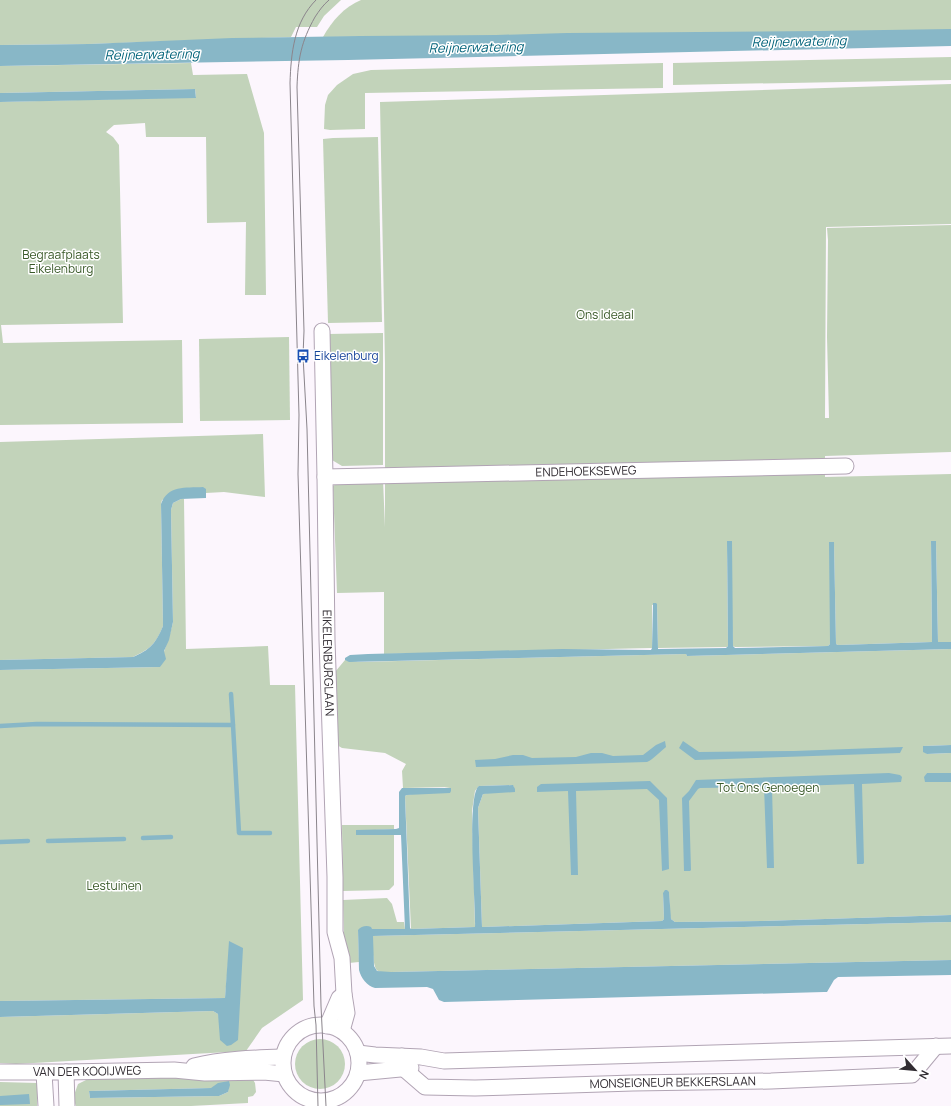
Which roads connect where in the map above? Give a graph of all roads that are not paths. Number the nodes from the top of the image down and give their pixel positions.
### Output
1 (322, 331) dead end
2 (846, 466) dead end
3 (326, 477) junction
4 (344, 994) junction
5 (327, 1026) junction
6 (342, 1031) junction
7 (936, 1046) junction
8 (951, 1046) edge
9 (358, 1053) junction
10 (283, 1057) junction
11 (402, 1062) junction
12 (174, 1070) junction
13 (0, 1072) edge
14 (66, 1072) junction
15 (44, 1073) junction
16 (358, 1073) junction
17 (284, 1074) junction
18 (340, 1101) edge
19 (305, 1102) edge
20 (46, 1106) edge
21 (67, 1106) edge

1 - 3 street, EIKELENBURGLAAN
2 - 3 street, ENDEHOEKSEWEG
3 - 4 street, EIKELENBURGLAAN
4 - 5 street
4 - 6 street, EIKELENBURGLAAN
5 - 6 street
5 - 10 street
6 - 9 street
7 - 8 street
7 - 11 street
7 - 11 street, MONSEIGNEUR BEKKERSLAAN
9 - 11 street
9 - 16 street
10 - 12 street, VAN DER KOOIJWEG
10 - 17 street
11 - 16 street
12 - 14 street, VAN DER KOOIJWEG
12 - 17 street, VAN DER KOOIJWEG
13 - 15 street, VAN DER KOOIJWEG
14 - 15 street, VAN DER KOOIJWEG
14 - 21 street
15 - 20 street
16 - 18 street
17 - 19 street
18 - 19 street

